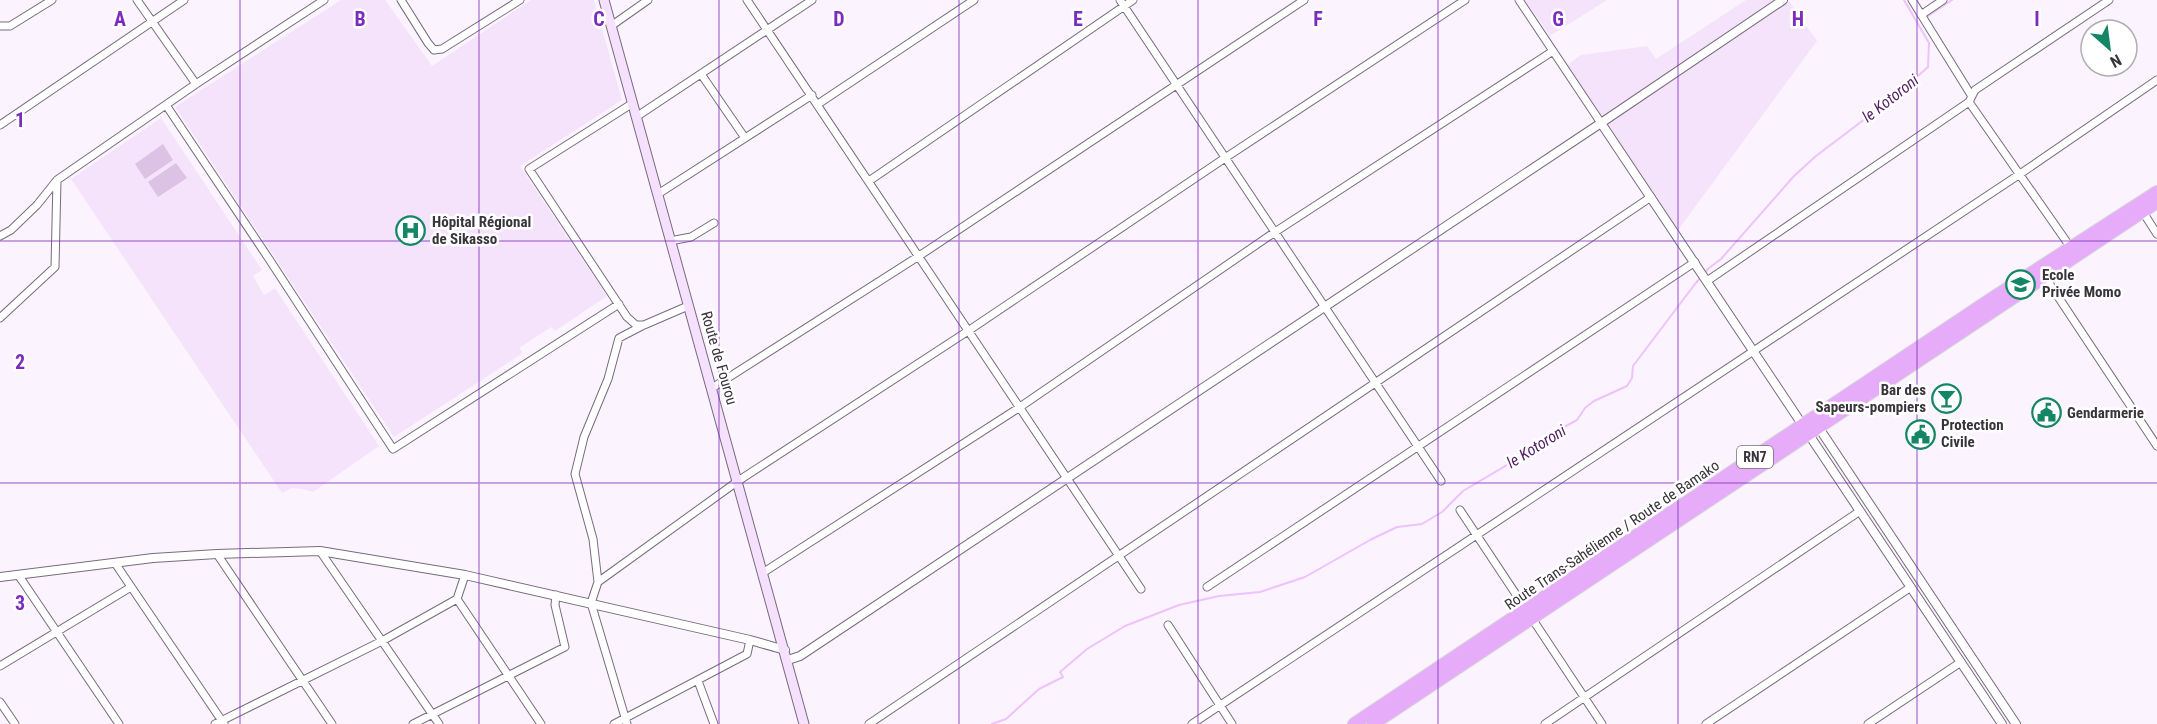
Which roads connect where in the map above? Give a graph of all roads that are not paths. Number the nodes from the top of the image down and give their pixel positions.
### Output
1 (52, 0) edge
2 (137, 0) edge
3 (183, 0) edge
4 (401, 0) edge
5 (520, 0) edge
6 (604, 0) edge
7 (648, 0) edge
8 (747, 0) edge
9 (812, 0) edge
10 (974, 0) edge
11 (1133, 0) edge
12 (1304, 0) edge
13 (1465, 0) edge
14 (1519, 0) edge
15 (1782, 0) edge
16 (1912, 0) edge
17 (1943, 0) edge
18 (2109, 0) edge
19 (321, 1) edge
20 (1122, 3) edge
21 (1921, 15) junction
22 (151, 22) junction
23 (0, 26) edge
24 (611, 26) junction
25 (766, 30) junction
26 (1553, 51) junction
27 (701, 74) junction
28 (2157, 80) edge
29 (196, 84) junction
30 (1175, 86) junction
31 (812, 95) junction
32 (1970, 99) junction
33 (633, 103) junction
34 (818, 104) junction
35 (166, 105) junction
36 (636, 117) junction
37 (1601, 123) junction
38 (0, 125) edge
39 (745, 138) junction
40 (1225, 158) junction
41 (2020, 174) junction
42 (57, 180) junction
43 (869, 181) junction
44 (2157, 192) edge
45 (658, 194) junction
46 (1651, 197) junction
47 (2157, 202) edge
48 (2140, 208) junction
49 (714, 224) dead end
50 (1275, 232) junction
51 (2157, 234) edge
52 (0, 236) edge
53 (670, 241) junction
54 (2071, 248) junction
55 (919, 256) junction
56 (1697, 265) junction
57 (2045, 277) junction
58 (1707, 281) junction
59 (619, 304) junction
60 (688, 306) junction
61 (1325, 307) junction
62 (0, 318) edge
63 (644, 325) junction
64 (968, 331) junction
65 (1753, 351) junction
66 (1376, 383) junction
67 (712, 388) junction
68 (1020, 407) junction
69 (1811, 427) junction
70 (1418, 445) junction
71 (2157, 446) edge
72 (1066, 478) junction
73 (738, 481) junction
74 (1441, 481) dead end
75 (1460, 510) dead end
76 (1860, 511) junction
77 (1476, 536) junction
78 (320, 551) junction
79 (217, 554) junction
80 (1118, 555) junction
81 (115, 563) junction
82 (764, 572) junction
83 (465, 575) junction
84 (19, 576) junction
85 (0, 577) edge
86 (598, 582) junction
87 (131, 587) junction
88 (1207, 587) dead end
89 (1911, 588) junction
90 (1141, 589) dead end
91 (556, 595) junction
92 (457, 599) junction
93 (591, 603) junction
94 (1529, 615) junction
95 (1168, 625) dead end
96 (57, 632) junction
97 (750, 640) junction
98 (382, 641) junction
99 (785, 650) junction
100 (788, 660) junction
101 (1961, 662) junction
102 (0, 666) edge
103 (507, 675) junction
104 (698, 681) junction
105 (302, 682) junction
106 (1585, 698) junction
107 (0, 702) edge
108 (1220, 706) junction
109 (433, 714) junction
110 (626, 722) edge
111 (220, 723) edge
112 (15, 724) edge
113 (119, 724) edge
114 (332, 724) edge
115 (413, 724) edge
116 (438, 724) edge
117 (541, 724) edge
118 (614, 724) edge
119 (714, 724) edge
120 (804, 724) edge
121 (869, 724) edge
122 (1192, 724) edge
123 (1232, 724) edge
124 (1354, 724) edge
125 (1373, 724) edge
126 (1545, 724) edge
127 (1602, 724) edge
128 (1706, 724) edge
129 (1868, 724) edge
130 (2002, 724) edge
131 (2016, 724) edge

1 - 23 street
2 - 22 street
3 - 22 street
4 - 5 street
6 - 24 main road, Route de Fourou
7 - 24 street
8 - 25 street
9 - 25 street
10 - 34 street
11 - 20 street
12 - 30 street
13 - 40 street
14 - 26 street
15 - 37 street
16 - 21 street
17 - 21 street
18 - 32 street
19 - 29 street
20 - 30 street
20 - 43 street
21 - 32 street
22 - 29 street
22 - 38 street
24 - 33 main road, Route de Fourou
25 - 27 street
25 - 31 street
26 - 37 street
26 - 50 street
27 - 36 street
27 - 39 street
28 - 41 street
29 - 35 street
30 - 40 street
30 - 55 street
31 - 34 street
31 - 39 street
32 - 41 street
32 - 58 street
33 - 36 main road, Route de Fourou
33 - 59 street
34 - 43 street
35 - 42 street
35 - 59 street
36 - 45 main road, Route de Fourou
37 - 46 street
37 - 61 street
39 - 45 street
40 - 50 street
40 - 64 street
41 - 54 street
41 - 65 street
42 - 52 street
42 - 62 street
43 - 55 street
44 - 48 highway, Route Trans-Sahélienne / Route de Bamako / RN7
45 - 53 main road, Route de Fourou
46 - 56 street
46 - 66 street
47 - 48 highway, Route Trans-Sahélienne / Route de Bamako / RN7
48 - 51 street
48 - 54 highway, Route Trans-Sahélienne / Route de Bamako / RN7
48 - 57 highway, Route Trans-Sahélienne / Route de Bamako / RN7
49 - 53 street
50 - 61 street
50 - 68 street
53 - 60 main road, Route de Fourou
54 - 69 highway, Route Trans-Sahélienne / Route de Bamako / RN7
55 - 64 street
55 - 67 street
56 - 58 street
56 - 70 street
57 - 69 highway, Route Trans-Sahélienne / Route de Bamako / RN7
57 - 71 street
58 - 65 street
59 - 63 street
60 - 63 street
60 - 67 main road, Route de Fourou
61 - 66 street
61 - 72 street
63 - 86 street
64 - 68 street
64 - 73 street
65 - 69 street
65 - 77 street
66 - 70 street
66 - 80 street
67 - 73 main road, Route de Fourou
68 - 72 street
68 - 82 street
69 - 76 street
69 - 94 highway, Route Trans-Sahélienne / Route de Bamako / RN7
69 - 131 street
70 - 74 street
70 - 88 street
72 - 80 street
72 - 100 street
73 - 82 main road, Route de Fourou
73 - 86 street
75 - 77 street
76 - 89 street
76 - 106 street
77 - 94 street
77 - 108 street
78 - 79 street
78 - 83 street
78 - 98 street
79 - 81 street
79 - 105 street
80 - 90 street
80 - 121 street
81 - 84 street
81 - 87 street
82 - 99 main road, Route de Fourou
83 - 91 street
83 - 92 street
84 - 85 street
84 - 96 street
86 - 93 street
87 - 96 street
87 - 111 street
89 - 101 street
89 - 128 street
91 - 93 street
91 - 103 street
92 - 98 street
92 - 103 street
93 - 97 street
93 - 110 street
94 - 106 street
94 - 124 highway, Route Trans-Sahélienne / Route de Bamako / RN7
94 - 125 highway, Route Trans-Sahélienne / Route de Bamako / RN7
95 - 108 street
96 - 102 street
96 - 113 street
97 - 99 street
97 - 104 street
98 - 105 street
98 - 109 street
99 - 100 main road, Route de Fourou
100 - 120 main road, Route de Fourou
101 - 129 street
101 - 130 street
103 - 109 street
103 - 117 street
104 - 110 street
104 - 119 street
105 - 111 street
105 - 114 street
106 - 126 street
106 - 127 street
107 - 112 street
108 - 122 street
108 - 123 street
109 - 115 street
109 - 116 street
110 - 118 street

